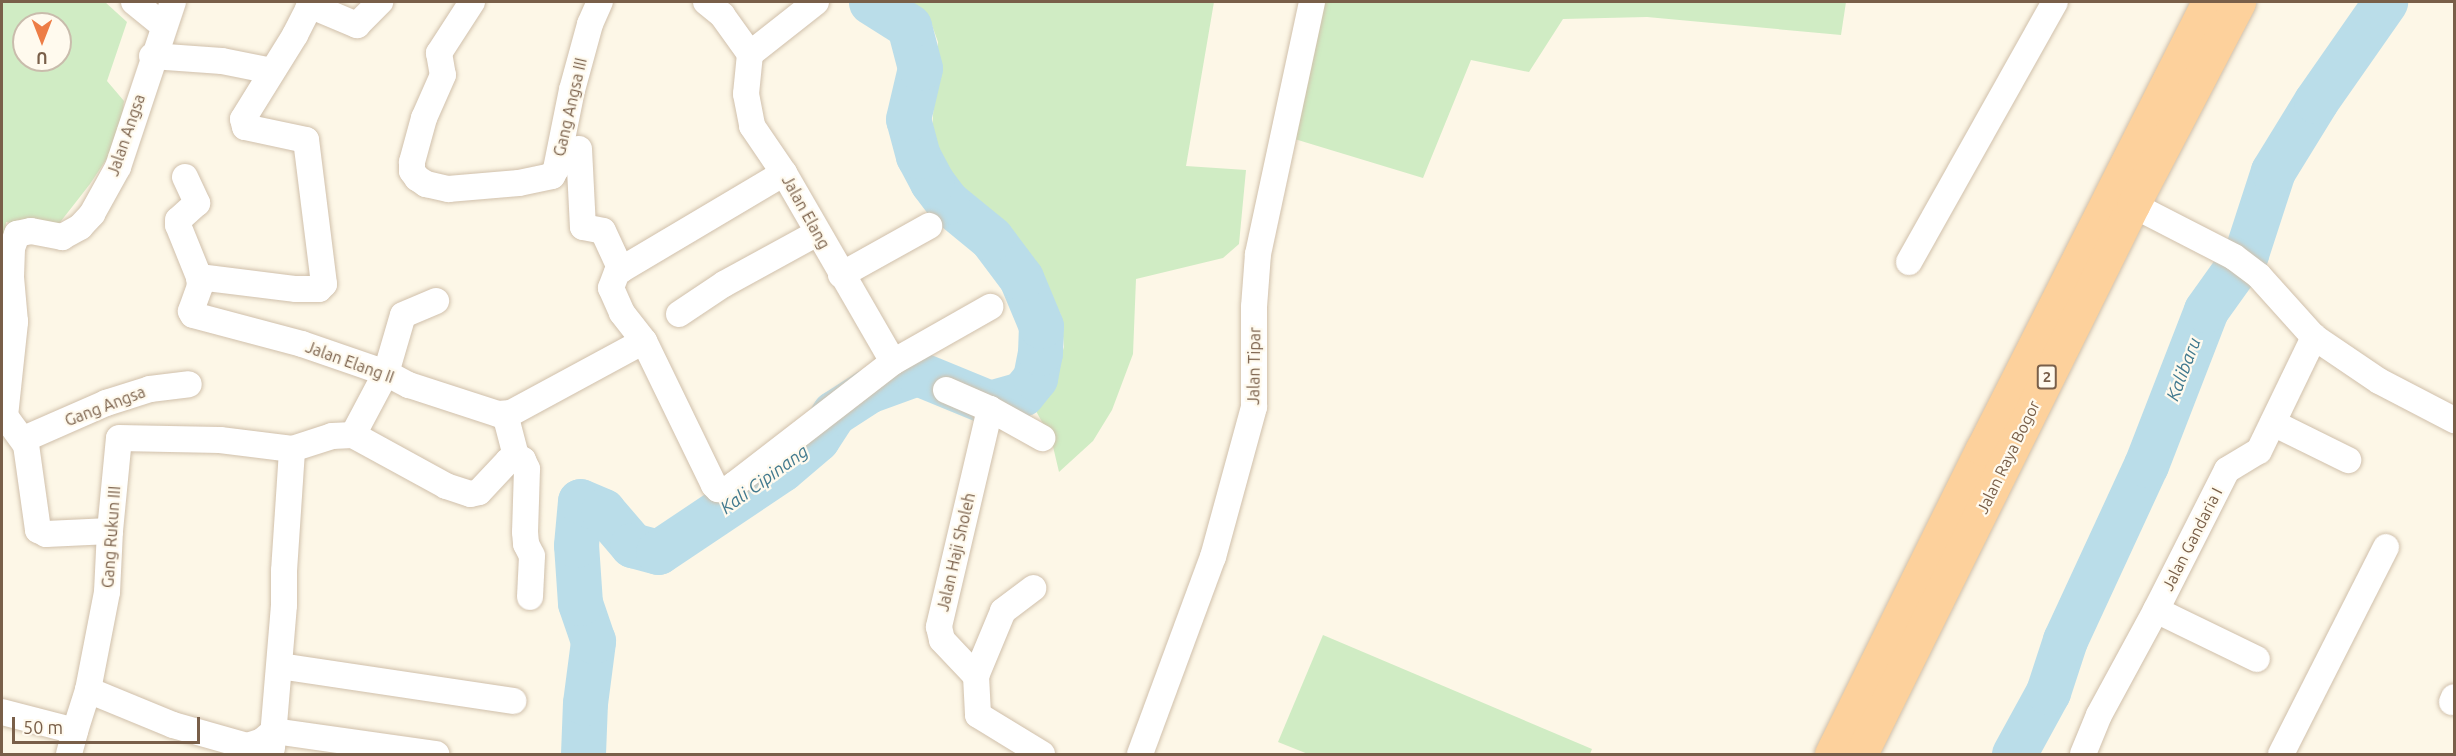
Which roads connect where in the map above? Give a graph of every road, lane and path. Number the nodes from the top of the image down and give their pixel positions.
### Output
1 (134, 2) edge
2 (173, 2) edge
3 (380, 2) edge
4 (472, 2) edge
5 (600, 2) edge
6 (706, 2) edge
7 (816, 2) edge
8 (1311, 2) edge
9 (2055, 2) edge
10 (2208, 2) edge
11 (2239, 2) edge
12 (164, 26) junction
13 (750, 54) junction
14 (152, 56) junction
15 (272, 71) junction
16 (579, 149) dead end
17 (784, 173) junction
18 (185, 177) dead end
19 (2133, 205) junction
20 (929, 226) dead end
21 (818, 233) junction
22 (1909, 262) dead end
23 (842, 275) junction
24 (6, 276) edge
25 (199, 277) junction
26 (616, 279) junction
27 (436, 301) dead end
28 (990, 307) dead end
29 (679, 314) dead end
30 (2314, 337) junction
31 (644, 341) junction
32 (893, 362) junction
33 (386, 373) junction
34 (189, 384) dead end
35 (946, 390) dead end
36 (990, 409) junction
37 (505, 414) junction
38 (2454, 420) edge
39 (2273, 423) junction
40 (353, 435) junction
41 (1041, 438) dead end
42 (25, 442) junction
43 (292, 449) junction
44 (516, 456) junction
45 (2348, 459) dead end
46 (110, 531) junction
47 (2386, 547) dead end
48 (1033, 588) dead end
49 (530, 597) dead end
50 (2156, 610) junction
51 (2258, 659) dead end
52 (280, 666) junction
53 (976, 676) junction
54 (88, 690) junction
55 (513, 701) dead end
56 (2, 712) edge
57 (72, 743) edge
58 (273, 743) edge
59 (429, 754) edge
60 (1042, 754) edge
61 (1140, 754) edge
62 (1831, 754) edge
63 (1861, 754) edge
64 (2083, 754) edge
65 (2280, 754) edge

1 - 12 street
2 - 12 street, Jalan Angsa
3 - 15 street
4 - 5 street, Gang Angsa III
6 - 13 street
7 - 13 street
8 - 61 street, Jalan Tipar
9 - 22 street
10 - 62 highway, Jalan Raya Bogor / 2
11 - 19 highway, Jalan Raya Bogor / 2
12 - 14 street, Jalan Angsa
13 - 17 street, Jalan Elang
14 - 15 street
14 - 24 street, Jalan Angsa
15 - 25 street
16 - 26 street
17 - 21 street, Jalan Elang
17 - 26 street
18 - 25 street
19 - 30 street
19 - 63 highway, Jalan Raya Bogor / 2
20 - 23 street
21 - 23 street, Jalan Elang
21 - 29 street
23 - 32 street, Jalan Elang
24 - 42 street, Jalan Angsa
25 - 33 street, Jalan Elang II
26 - 31 street
27 - 33 street
28 - 32 street
30 - 38 street
30 - 39 street, Jalan Gandaria I
31 - 32 street
31 - 37 street
33 - 37 street, Jalan Elang II
33 - 40 street
34 - 42 street, Gang Angsa
35 - 36 street
36 - 41 street
36 - 53 street, Jalan Haji Sholeh
37 - 44 street
39 - 45 street
39 - 50 street, Jalan Gandaria I
40 - 43 street
40 - 44 street
42 - 46 street
43 - 46 street, Gang Rukun III
43 - 52 street
44 - 49 street
46 - 54 street, Gang Rukun III
47 - 65 street
48 - 53 street
50 - 51 street
50 - 64 street, Jalan Gandaria I
52 - 55 street
52 - 58 street
53 - 60 street
54 - 57 street, Gang Rukun III
54 - 58 street
56 - 57 street, Gang Rukun III
58 - 59 street

